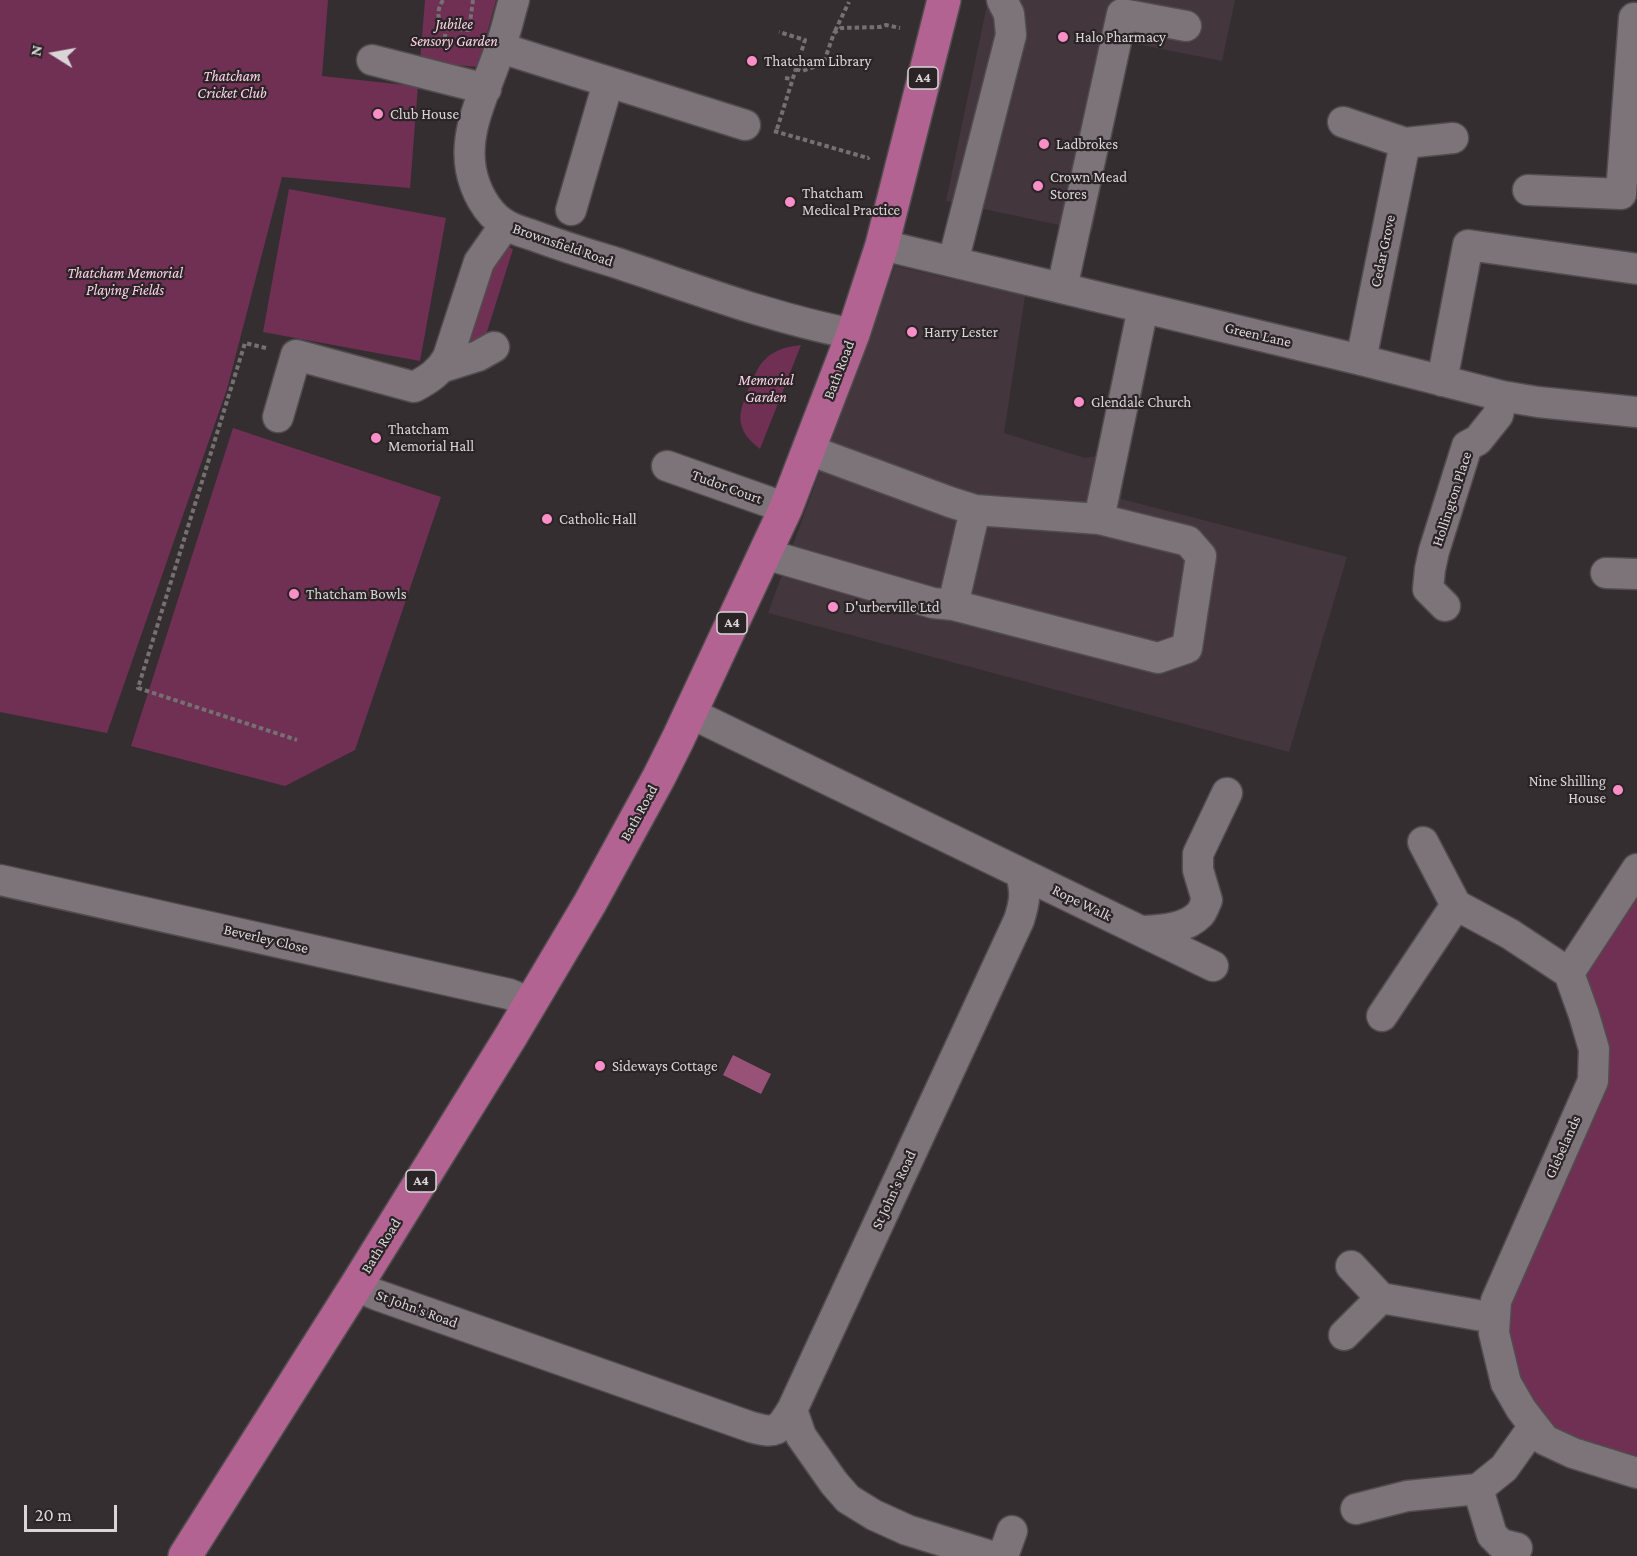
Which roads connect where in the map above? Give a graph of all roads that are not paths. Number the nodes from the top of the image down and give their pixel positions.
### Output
1 (514, 0) edge
2 (944, 0) edge
3 (1002, 0) edge
4 (1634, 18) dead end
5 (1186, 26) dead end
6 (501, 48) junction
7 (1634, 59) edge
8 (372, 60) dead end
9 (608, 83) junction
10 (486, 89) junction
11 (1343, 122) dead end
12 (745, 125) road end
13 (1453, 138) dead end
14 (1406, 143) junction
15 (1528, 190) dead end
16 (571, 210) dead end
17 (505, 225) junction
18 (882, 245) junction
19 (953, 262) junction
20 (1637, 269) edge
21 (1062, 288) junction
22 (1143, 308) junction
23 (853, 334) junction
24 (494, 347) dead end
25 (1361, 360) junction
26 (443, 367) junction
27 (1442, 381) junction
28 (1502, 396) junction
29 (1637, 412) edge
30 (278, 417) dead end
31 (809, 450) junction
32 (667, 466) dead end
33 (786, 508) junction
34 (975, 510) junction
35 (1099, 519) junction
36 (765, 554) junction
37 (1606, 573) dead end
38 (1637, 574) edge
39 (953, 605) junction
40 (1445, 606) dead end
41 (690, 713) junction
42 (1227, 793) dead end
43 (1423, 842) dead end
44 (1637, 869) edge
45 (1021, 874) junction
46 (0, 880) edge
47 (1456, 905) junction
48 (1143, 931) junction
49 (1214, 966) dead end
50 (1569, 973) junction
51 (531, 1003) junction
52 (1382, 1017) dead end
53 (1351, 1266) dead end
54 (356, 1286) junction
55 (1381, 1298) junction
56 (1494, 1318) junction
57 (1344, 1335) dead end
58 (792, 1410) junction
59 (1534, 1426) junction
60 (1637, 1473) edge
61 (1478, 1489) junction
62 (1356, 1509) dead end
63 (1516, 1548) dead end
64 (185, 1556) edge
65 (991, 1556) edge

1 - 6 street, Brownsfield Road
2 - 18 main road, Bath Road / A4
3 - 19 street
4 - 7 street
5 - 21 street
6 - 9 street
6 - 10 street, Brownsfield Road
7 - 15 street
8 - 10 street
9 - 12 street
9 - 16 street
10 - 17 street, Brownsfield Road
11 - 14 street
13 - 14 street
14 - 25 street, Cedar Grove
17 - 23 street, Brownsfield Road
17 - 26 street
18 - 19 street, Green Lane
18 - 23 main road, Bath Road / A4
19 - 21 street, Green Lane
20 - 27 street
21 - 22 street, Green Lane
22 - 25 street, Green Lane
22 - 35 street
23 - 31 main road, Bath Road / A4
24 - 26 street
25 - 27 street, Green Lane
26 - 30 street
27 - 28 street, Green Lane
28 - 29 street, Green Lane
28 - 40 street, Hollington Place
31 - 33 main road, Bath Road / A4
31 - 34 street
32 - 33 street, Tudor Court
33 - 36 main road, Bath Road / A4
34 - 35 street
34 - 39 street
35 - 39 street
36 - 39 street
36 - 41 main road, Bath Road / A4
37 - 38 street
41 - 45 street
41 - 51 main road, Bath Road / A4
42 - 48 street, Rope Walk
43 - 47 street
44 - 50 street
45 - 48 street, Rope Walk
45 - 58 street, St John's Road
46 - 51 street, Beverley Close
47 - 50 street
47 - 52 street
48 - 49 street, Rope Walk
50 - 56 street, Glebelands
51 - 54 main road, Bath Road / A4
53 - 55 street
54 - 58 street, St John's Road
54 - 64 main road, Bath Road / A4
55 - 56 street
55 - 57 street
56 - 59 street, Glebelands
58 - 65 street
59 - 60 street, Glebelands
59 - 61 street
61 - 62 street
61 - 63 street

